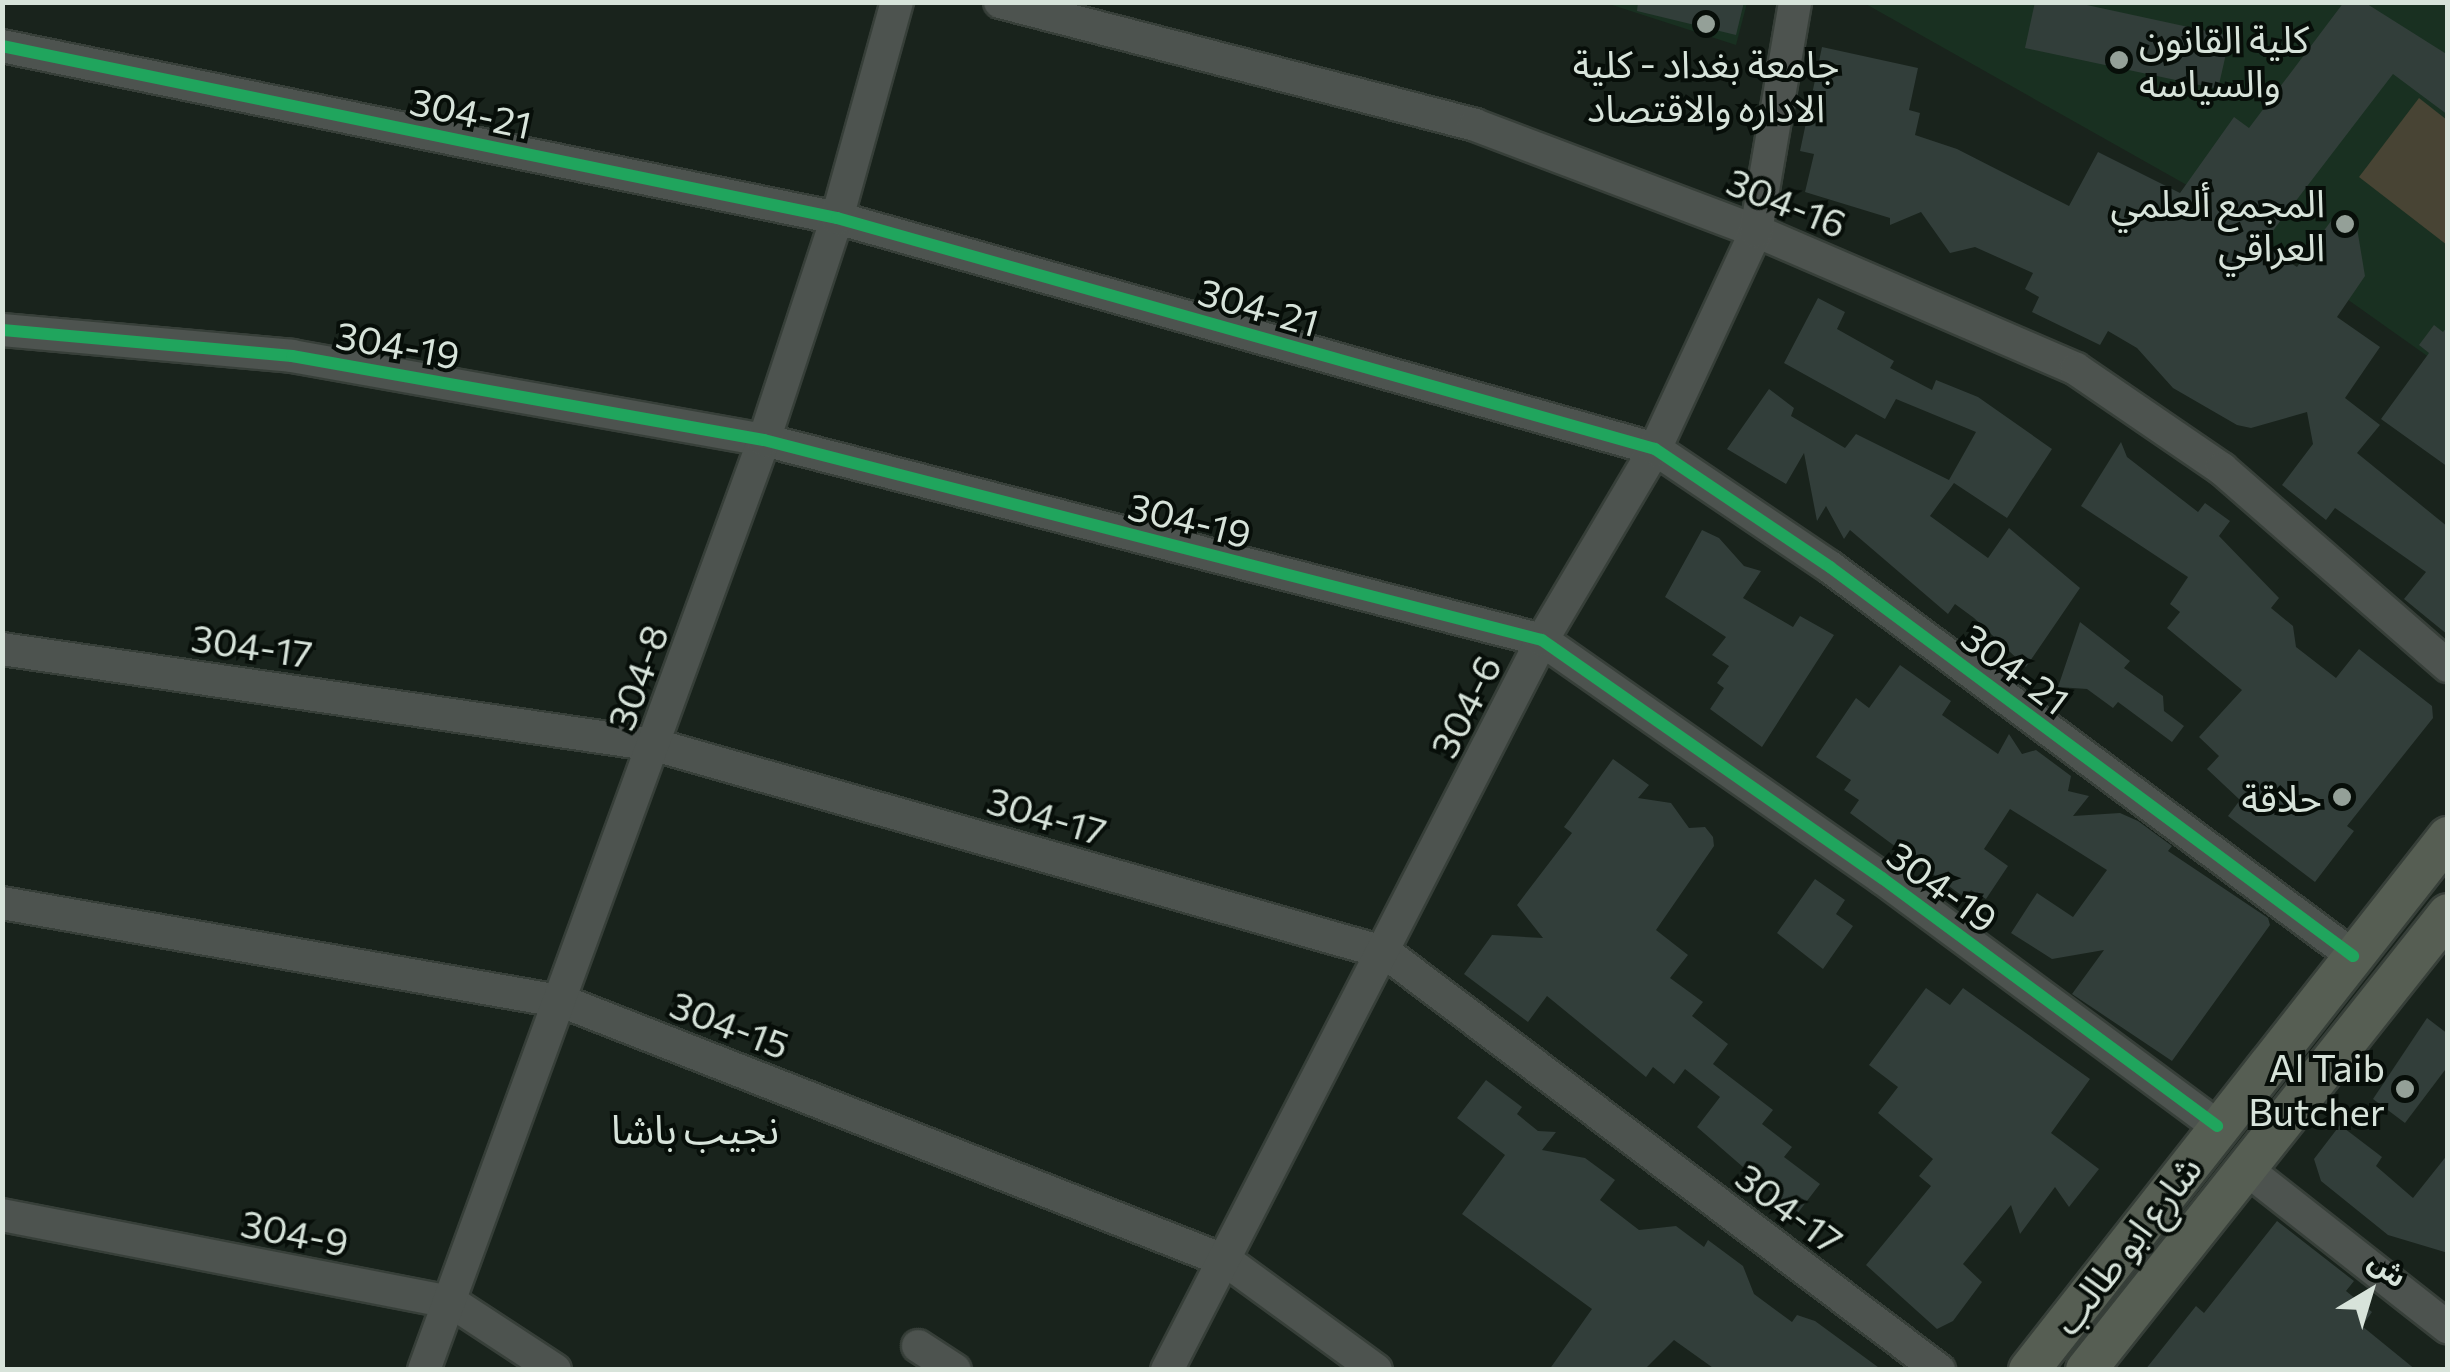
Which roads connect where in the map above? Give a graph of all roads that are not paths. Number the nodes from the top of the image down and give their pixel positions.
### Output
1 (898, 2) edge
2 (1000, 2) edge
3 (1795, 2) edge
4 (2, 46) edge
5 (837, 218) junction
6 (1756, 230) junction
7 (2, 330) edge
8 (764, 440) junction
9 (1655, 450) junction
10 (1542, 640) junction
11 (2, 650) edge
12 (2448, 666) edge
13 (655, 744) junction
14 (2448, 837) edge
15 (2, 903) edge
16 (2448, 914) edge
17 (1386, 953) junction
18 (2353, 956) junction
19 (564, 1002) junction
20 (2217, 1126) junction
21 (2245, 1168) junction
22 (2, 1215) edge
23 (1228, 1262) junction
24 (453, 1303) junction
25 (2448, 1328) edge
26 (918, 1346) dead end
27 (424, 1370) edge
28 (555, 1370) edge
29 (956, 1370) edge
30 (1167, 1370) edge
31 (1376, 1370) edge
32 (1939, 1370) edge
33 (2029, 1370) edge
34 (2086, 1370) edge

1 - 5 street, 304-8
2 - 6 street, 304-16
3 - 6 street, 304-6
4 - 5 street, 304-21
5 - 8 street, 304-8
5 - 9 street, 304-21
6 - 9 street, 304-6
6 - 12 street, 304-16
7 - 8 street, 304-19
8 - 10 street, 304-19
8 - 13 street, 304-8
9 - 10 street, 304-6
9 - 18 street, 304-21
10 - 17 street, 304-6
10 - 20 street, 304-19
11 - 13 street, 304-17
13 - 17 street, 304-17
13 - 19 street, 304-8
14 - 18 main road, شارع ابو طالب
15 - 19 street, 304-15
16 - 21 main road, شارع ابو طالب
17 - 23 street, 304-6
17 - 32 street, 304-17
18 - 20 main road, شارع ابو طالب
19 - 23 street, 304-15
19 - 24 street, 304-8
20 - 33 main road, شارع ابو طالب
21 - 25 street
21 - 34 main road, شارع ابو طالب
22 - 24 street, 304-9
23 - 30 street, 304-6
23 - 31 street, 304-15
24 - 27 street, 304-8
24 - 28 street, 304-9
26 - 29 street

